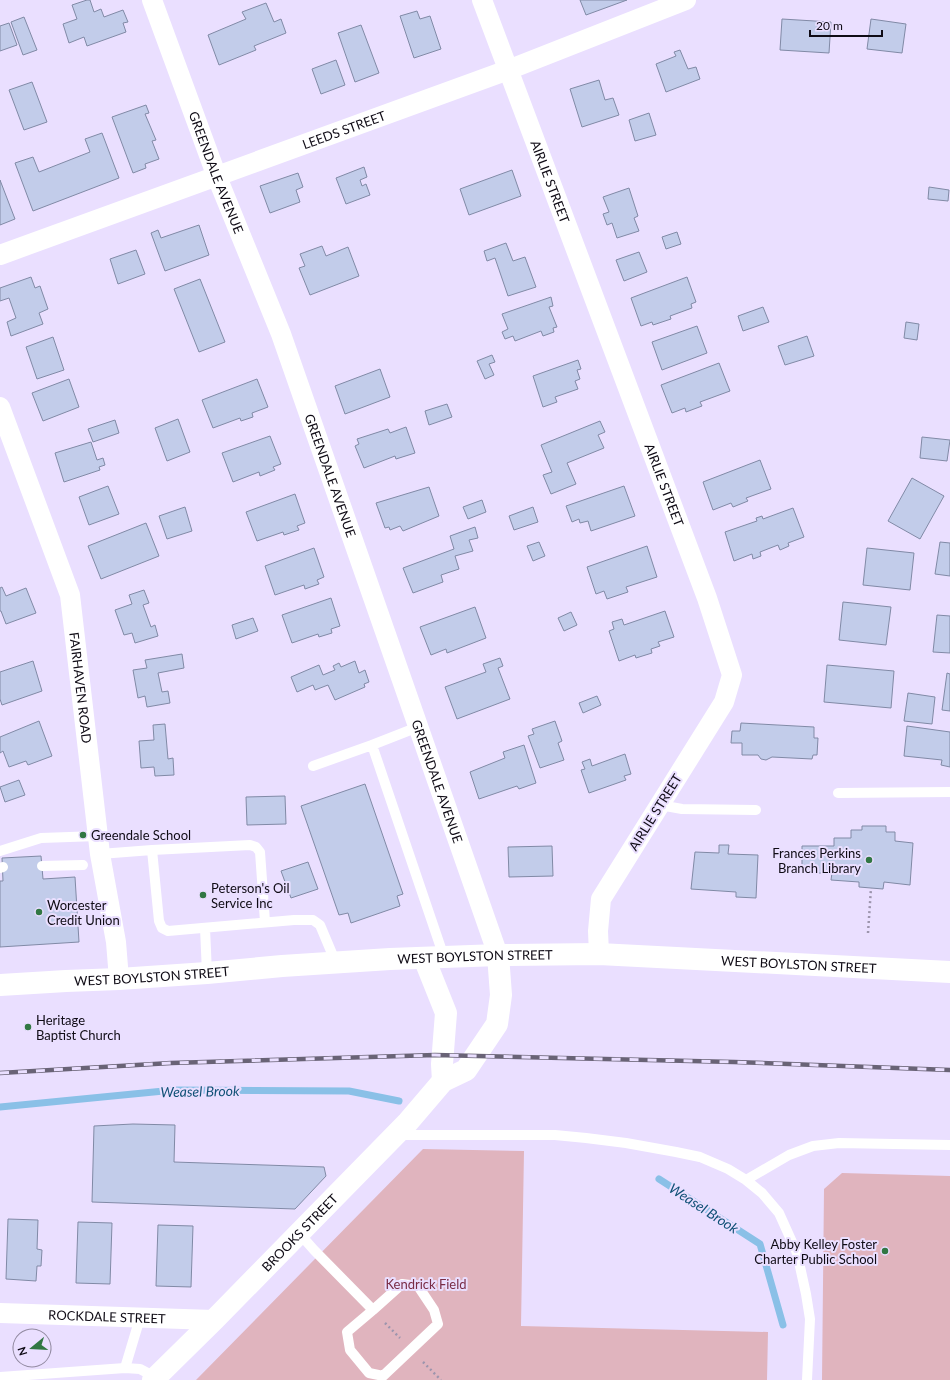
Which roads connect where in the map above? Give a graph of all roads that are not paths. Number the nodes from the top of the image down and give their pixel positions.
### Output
1 (152, 0) edge
2 (482, 0) edge
3 (686, 0) edge
4 (508, 70) junction
5 (217, 177) junction
6 (0, 255) edge
7 (0, 407) edge
8 (418, 727) junction
9 (372, 745) junction
10 (313, 766) dead end
11 (950, 792) edge
12 (838, 793) dead end
13 (660, 805) junction
14 (756, 810) dead end
15 (99, 845) junction
16 (152, 850) junction
17 (0, 852) edge
18 (83, 865) dead end
19 (42, 866) dead end
20 (265, 922) junction
21 (205, 928) junction
22 (599, 954) junction
23 (498, 955) junction
24 (434, 958) junction
25 (336, 963) junction
26 (950, 972) edge
27 (207, 973) junction
28 (120, 979) junction
29 (0, 985) edge
30 (443, 1081) junction
31 (395, 1135) junction
32 (950, 1145) edge
33 (746, 1180) junction
34 (299, 1233) junction
35 (373, 1310) junction
36 (0, 1313) edge
37 (140, 1318) junction
38 (214, 1320) junction
39 (125, 1368) junction
40 (94, 1371) junction
41 (0, 1376) edge
42 (154, 1379) edge
43 (88, 1380) edge
44 (807, 1380) edge

1 - 5 street, GREENDALE AVENUE
2 - 4 street, AIRLIE STREET
3 - 4 street, LEEDS STREET
4 - 5 street, LEEDS STREET
4 - 13 street, AIRLIE STREET
5 - 6 street, LEEDS STREET
5 - 8 street, GREENDALE AVENUE
7 - 15 street, FAIRHAVEN ROAD
8 - 9 lane
8 - 23 street, GREENDALE AVENUE
9 - 10 lane
9 - 24 lane
11 - 12 lane
13 - 14 lane
13 - 22 street, AIRLIE STREET
15 - 16 lane
15 - 17 lane
15 - 28 street, FAIRHAVEN ROAD
16 - 20 lane
16 - 21 lane
18 - 19 lane
20 - 21 lane
20 - 25 lane
21 - 27 lane
22 - 23 main road, WEST BOYLSTON STREET
22 - 26 main road, WEST BOYLSTON STREET
23 - 24 main road, WEST BOYLSTON STREET
23 - 30 main road, BROOKS STREET
24 - 25 main road, WEST BOYLSTON STREET
24 - 30 main road
25 - 27 main road, WEST BOYLSTON STREET
27 - 28 main road, WEST BOYLSTON STREET
28 - 29 main road, WEST BOYLSTON STREET
30 - 31 main road, BROOKS STREET
31 - 33 lane
31 - 34 main road, BROOKS STREET
32 - 33 lane
33 - 44 lane
34 - 35 lane
34 - 38 main road, BROOKS STREET
35 - 35 lane
36 - 37 street, ROCKDALE STREET
37 - 38 street, ROCKDALE STREET
37 - 39 lane
38 - 42 main road, BROOKS STREET
39 - 40 lane
39 - 42 lane
40 - 41 lane
40 - 43 lane

